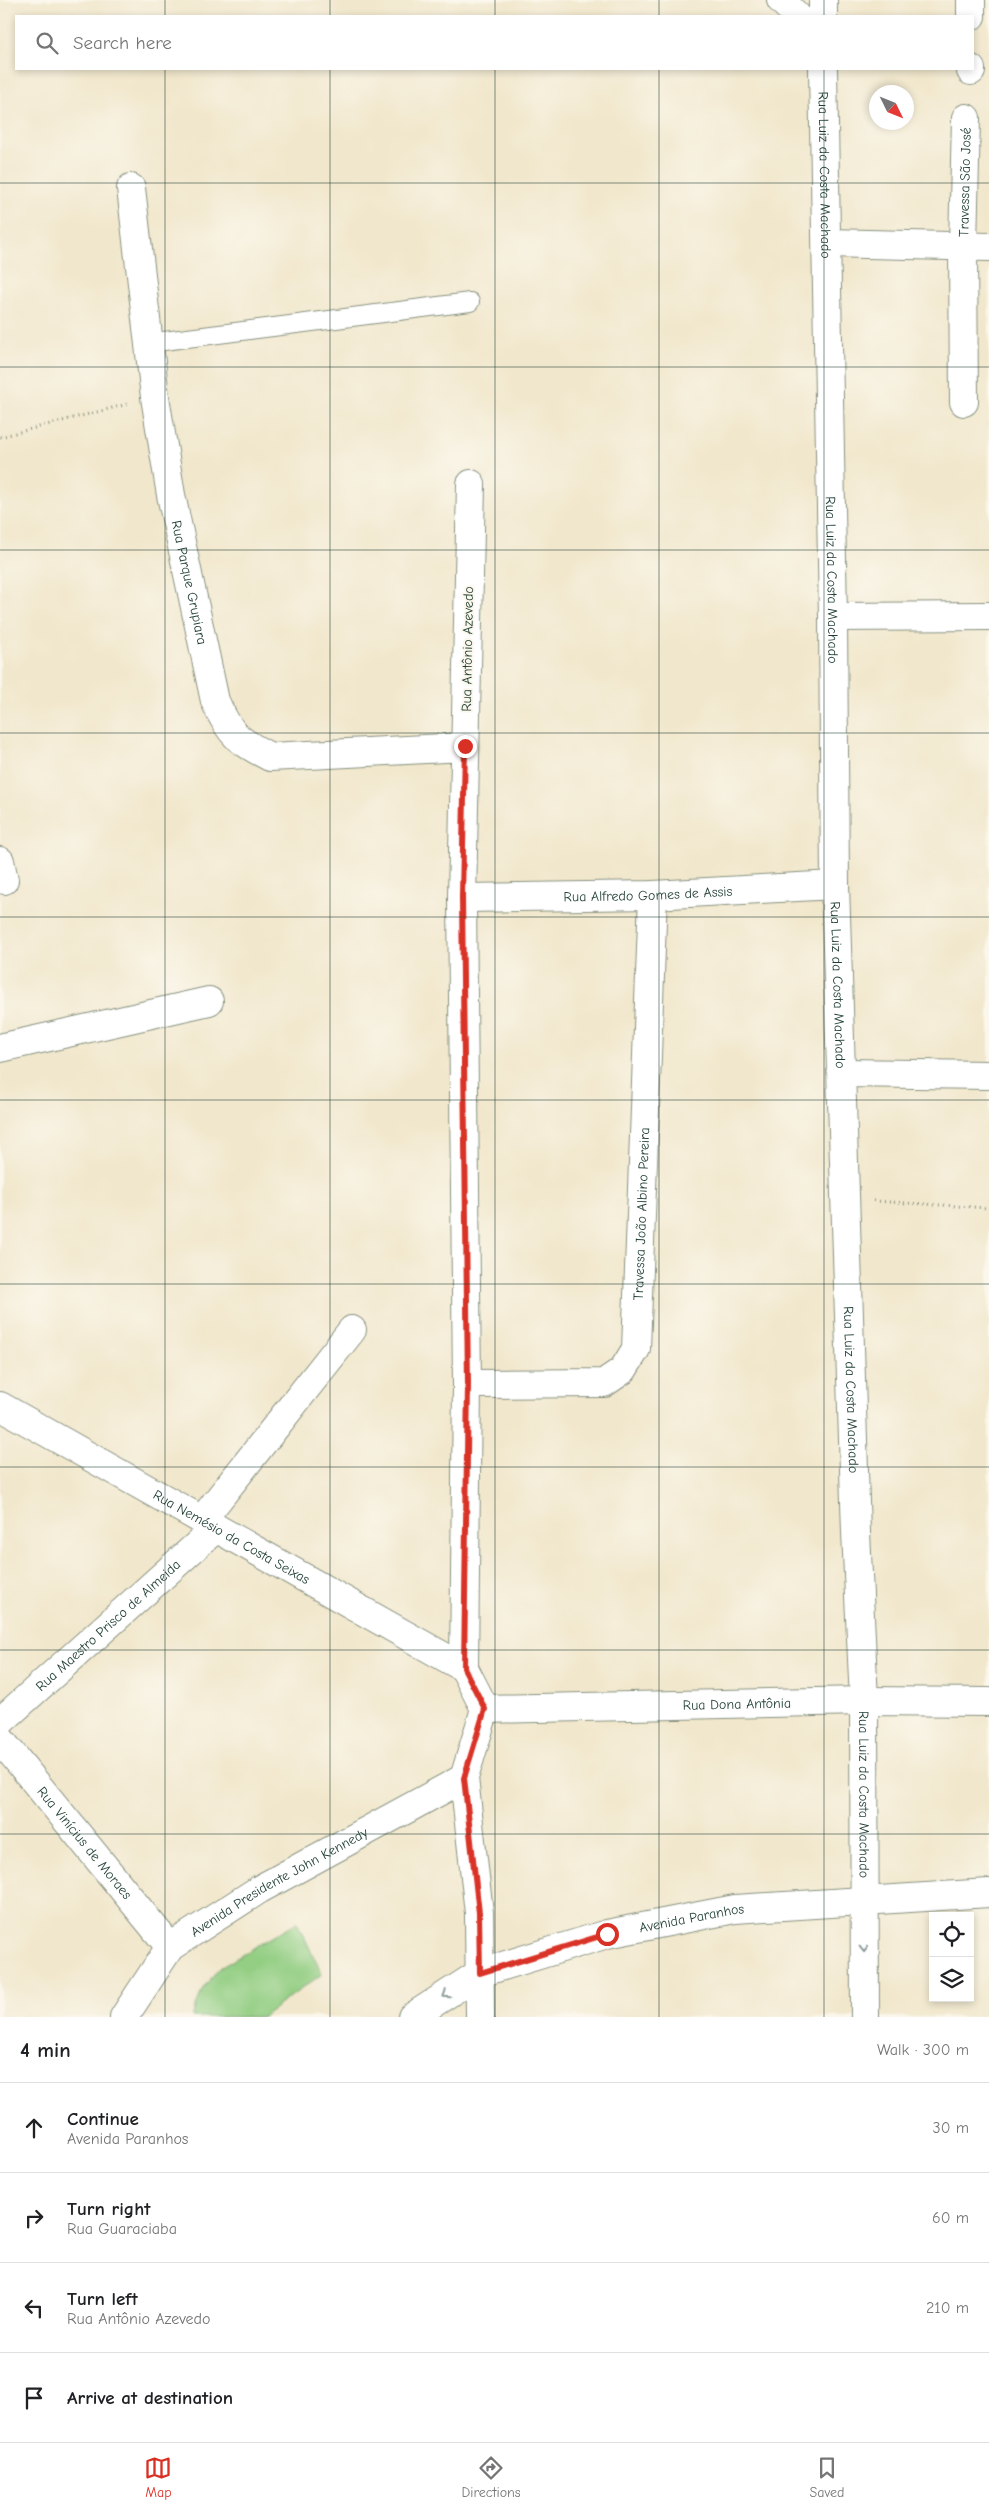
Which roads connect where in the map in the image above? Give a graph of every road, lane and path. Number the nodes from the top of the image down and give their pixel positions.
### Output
1 (781, 0) edge
2 (823, 0) edge
3 (971, 0) edge
4 (796, 15) edge
5 (823, 15) edge
6 (971, 15) edge
7 (823, 70) edge
8 (966, 118) dead end
9 (131, 188) dead end
10 (828, 243) junction
11 (976, 246) edge
12 (470, 302) dead end
13 (148, 343) junction
14 (155, 397) junction
15 (964, 402) dead end
16 (0, 437) edge
17 (471, 484) dead end
18 (989, 616) edge
19 (834, 617) junction
20 (465, 746) junction
21 (835, 885) junction
22 (653, 895) junction
23 (462, 898) junction
24 (209, 1001) dead end
25 (0, 1048) edge
26 (843, 1073) junction
27 (989, 1075) edge
28 (846, 1199) junction
29 (989, 1208) edge
30 (352, 1330) dead end
31 (468, 1384) junction
32 (0, 1406) edge
33 (209, 1524) junction
34 (464, 1668) junction
35 (864, 1701) junction
36 (989, 1702) edge
37 (485, 1709) junction
38 (0, 1722) edge
39 (0, 1738) edge
40 (464, 1778) junction
41 (989, 1893) edge
42 (864, 1900) junction
43 (170, 1947) junction
44 (480, 1973) junction
45 (124, 2017) edge
46 (412, 2017) edge
47 (480, 2017) edge
48 (865, 2017) edge

1 - 4 street
2 - 5 street
3 - 6 street
7 - 10 street, Rua Luiz da Costa Machado
8 - 11 street, Travessa São José
9 - 13 street, Rua Parque Grupiara
10 - 11 street
10 - 19 street, Rua Luiz da Costa Machado
11 - 15 street, Travessa São José
12 - 13 lane
13 - 14 street, Rua Parque Grupiara
14 - 16 path
14 - 20 street, Rua Parque Grupiara
17 - 20 street, Rua Antônio Azevedo
18 - 19 street
19 - 21 street, Rua Luiz da Costa Machado
20 - 23 street, Rua Antônio Azevedo
21 - 22 street, Rua Alfredo Gomes de Assis
21 - 26 street, Rua Luiz da Costa Machado
22 - 23 street, Rua Alfredo Gomes de Assis
22 - 31 street, Travessa João Albino Pereira
23 - 31 street, Rua Antônio Azevedo
24 - 25 street
26 - 27 street
26 - 28 street, Rua Luiz da Costa Machado
28 - 29 path
28 - 35 street, Rua Luiz da Costa Machado
30 - 33 street, Rua Maestro Prisco de Almeida
31 - 34 street, Rua Antônio Azevedo
32 - 33 street, Rua Nemésio da Costa Seixas
33 - 34 street, Rua Nemésio da Costa Seixas
33 - 38 street, Rua Maestro Prisco de Almeida
34 - 37 street, Rua Antônio Azevedo
35 - 36 street, Rua Dona Antônia
35 - 37 street, Rua Dona Antônia
35 - 42 street, Rua Luiz da Costa Machado
37 - 40 street
39 - 43 street, Rua Vinícius de Moraes
40 - 43 street, Avenida Presidente John Kennedy
40 - 44 street
41 - 42 street, Avenida Paranhos
42 - 44 street, Avenida Paranhos
42 -> 48 street, Rua Luiz da Costa Machado
43 - 45 street, Avenida Presidente John Kennedy
44 -> 46 street, Avenida Paranhos
44 - 47 street

